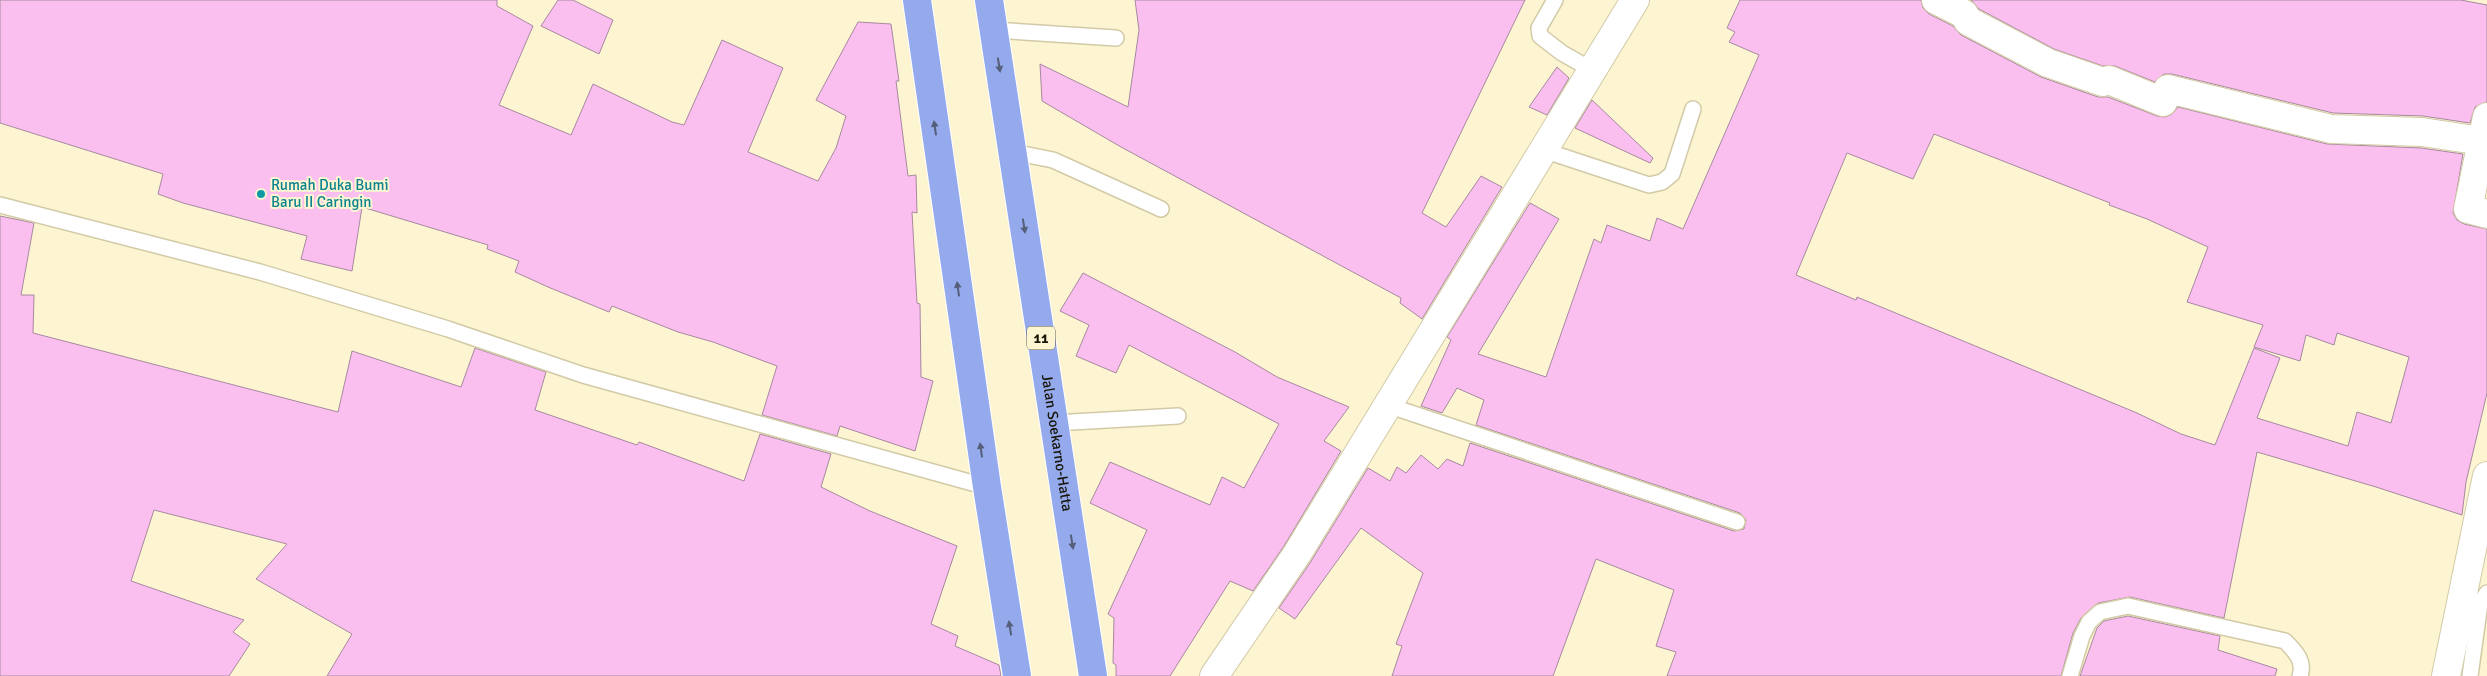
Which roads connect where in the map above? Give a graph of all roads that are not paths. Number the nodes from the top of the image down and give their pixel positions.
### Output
1 (917, 0) edge
2 (989, 0) edge
3 (1555, 0) edge
4 (1635, 0) edge
5 (1936, 0) edge
6 (994, 30) junction
7 (1116, 38) dead end
8 (1592, 70) junction
9 (1693, 109) dead end
10 (2485, 129) edge
11 (1543, 150) junction
12 (1013, 152) junction
13 (0, 205) edge
14 (1161, 209) dead end
15 (2487, 214) edge
16 (1387, 405) junction
17 (1178, 416) dead end
18 (1054, 423) junction
19 (2487, 476) edge
20 (987, 487) junction
21 (1737, 522) dead end
22 (2487, 593) edge
23 (1017, 676) edge
24 (1093, 676) edge
25 (1214, 676) edge
26 (2070, 676) edge
27 (2300, 676) edge
28 (2446, 676) edge
29 (2470, 676) edge

20 -> 1 highway
2 - 6 highway, Jalan Soekarno-Hatta / 11
3 - 8 lane
4 - 8 street
5 - 10 street
6 - 7 lane
6 -> 12 highway, Jalan Soekarno-Hatta / 11
8 - 11 street
9 - 11 lane
10 - 15 street
11 - 16 street
12 - 14 lane
12 -> 18 highway, Jalan Soekarno-Hatta / 11
13 - 20 lane
16 - 21 lane
16 - 25 street
17 - 18 lane
18 -> 24 highway, Jalan Soekarno-Hatta / 11
19 - 28 street
23 -> 20 highway
22 - 29 lane
26 - 27 lane

